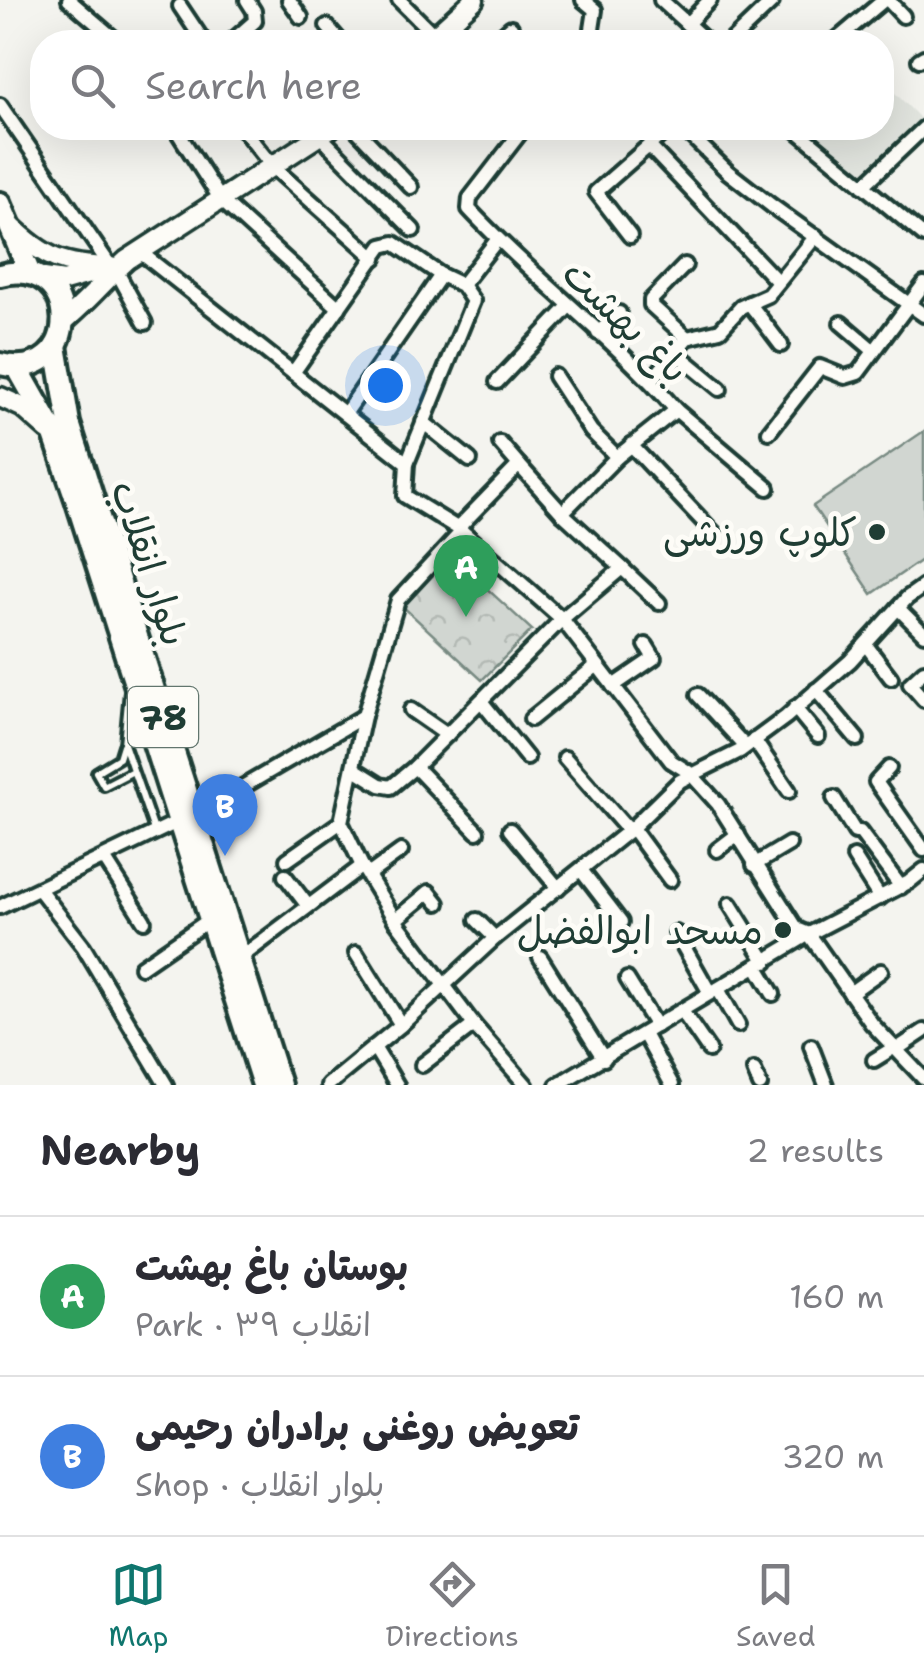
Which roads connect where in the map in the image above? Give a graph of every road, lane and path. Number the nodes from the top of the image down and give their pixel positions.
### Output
1 (69, 0) edge
2 (248, 0) edge
3 (289, 0) edge
4 (399, 0) edge
5 (474, 0) edge
6 (583, 0) edge
7 (661, 0) edge
8 (710, 0) edge
9 (886, 0) edge
10 (772, 2) edge
11 (600, 5) edge
12 (180, 6) dead end
13 (902, 16) dead end
14 (300, 17) dead end
15 (687, 24) junction
16 (327, 26) dead end
17 (511, 27) dead end
18 (103, 30) edge
19 (196, 30) edge
20 (245, 30) edge
21 (330, 30) edge
22 (431, 30) edge
23 (441, 30) edge
24 (508, 30) edge
25 (593, 30) edge
26 (693, 30) edge
27 (743, 30) edge
28 (849, 30) edge
29 (0, 105) edge
30 (924, 128) edge
31 (183, 140) edge
32 (251, 140) edge
33 (311, 140) edge
34 (333, 140) edge
35 (366, 140) edge
36 (515, 140) edge
37 (657, 140) edge
38 (695, 140) edge
39 (808, 140) edge
40 (650, 147) junction
41 (272, 166) junction
42 (863, 186) junction
43 (411, 187) dead end
44 (221, 200) junction
45 (4, 213) edge
46 (412, 230) dead end
47 (630, 236) dead end
48 (816, 236) junction
49 (924, 236) edge
50 (497, 240) junction
51 (18, 248) junction
52 (374, 258) junction
53 (124, 262) junction
54 (0, 263) edge
55 (685, 265) dead end
56 (34, 275) junction
57 (441, 275) junction
58 (0, 276) edge
59 (777, 281) junction
60 (924, 284) edge
61 (462, 285) junction
62 (749, 304) junction
63 (910, 304) junction
64 (569, 306) junction
65 (339, 308) junction
66 (619, 313) dead end
67 (924, 315) edge
68 (64, 320) junction
69 (145, 323) dead end
70 (840, 323) dead end
71 (598, 333) junction
72 (687, 338) junction
73 (782, 345) dead end
74 (56, 346) junction
75 (874, 350) junction
76 (675, 352) junction
77 (7, 367) edge
78 (293, 373) junction
79 (555, 376) dead end
80 (651, 381) junction
81 (497, 382) dead end
82 (720, 388) dead end
83 (62, 392) junction
84 (0, 396) edge
85 (38, 402) junction
86 (676, 410) junction
87 (345, 414) junction
88 (423, 422) junction
89 (769, 432) dead end
90 (54, 437) junction
91 (500, 443) dead end
92 (631, 445) junction
93 (617, 456) junction
94 (470, 460) dead end
95 (408, 464) junction
96 (519, 465) junction
97 (768, 488) dead end
98 (562, 513) junction
99 (460, 530) junction
100 (714, 533) dead end
101 (622, 568) junction
102 (924, 586) edge
103 (659, 603) dead end
104 (898, 608) junction
105 (562, 620) junction
106 (924, 634) edge
107 (646, 645) dead end
108 (866, 645) junction
109 (596, 666) junction
110 (924, 671) edge
111 (130, 675) junction
112 (891, 678) dead end
113 (613, 686) junction
114 (816, 690) junction
115 (698, 694) dead end
116 (924, 700) edge
117 (481, 701) junction
118 (796, 708) junction
119 (411, 710) dead end
120 (364, 716) junction
121 (531, 719) dead end
122 (447, 735) junction
123 (818, 736) dead end
124 (857, 739) dead end
125 (750, 743) junction
126 (124, 744) junction
127 (527, 758) dead end
128 (565, 758) dead end
129 (416, 767) junction
130 (353, 768) junction
131 (889, 768) dead end
132 (131, 772) junction
133 (690, 773) junction
134 (789, 791) dead end
135 (834, 798) dead end
136 (185, 818) junction
137 (341, 822) junction
138 (630, 829) junction
139 (510, 830) dead end
140 (478, 832) dead end
141 (155, 833) junction
142 (738, 834) junction
143 (790, 844) dead end
144 (717, 850) dead end
145 (924, 850) edge
146 (402, 851) dead end
147 (854, 857) dead end
148 (104, 858) junction
149 (287, 860) dead end
150 (754, 865) junction
151 (365, 870) junction
152 (581, 870) junction
153 (924, 870) edge
154 (286, 876) dead end
155 (670, 880) dead end
156 (900, 887) junction
157 (558, 888) junction
158 (39, 889) junction
159 (880, 898) junction
160 (438, 902) dead end
161 (730, 904) dead end
162 (308, 906) junction
163 (0, 907) edge
164 (209, 920) junction
165 (396, 920) junction
166 (477, 920) dead end
167 (144, 921) dead end
168 (622, 922) dead end
169 (676, 934) dead end
170 (809, 934) junction
171 (495, 938) junction
172 (356, 954) dead end
173 (540, 957) dead end
174 (240, 958) junction
175 (762, 964) junction
176 (141, 968) dead end
177 (881, 972) dead end
178 (626, 979) dead end
179 (444, 986) junction
180 (714, 991) junction
181 (773, 994) dead end
182 (850, 994) junction
183 (243, 997) junction
184 (682, 1011) junction
185 (738, 1024) dead end
186 (401, 1025) junction
187 (474, 1025) junction
188 (650, 1030) junction
189 (924, 1031) edge
190 (255, 1035) junction
191 (811, 1046) dead end
192 (374, 1047) junction
193 (896, 1048) junction
194 (709, 1050) dead end
195 (604, 1059) junction
196 (874, 1060) dead end
197 (422, 1065) dead end
198 (754, 1070) dead end
199 (924, 1079) edge
200 (166, 1085) edge
201 (263, 1085) edge
202 (280, 1085) edge
203 (328, 1085) edge
204 (397, 1085) edge
205 (526, 1085) edge
206 (558, 1085) edge
207 (672, 1085) edge
208 (760, 1085) edge
209 (826, 1085) edge

1 - 18 street
2 - 20 street
3 - 14 street
4 - 22 street
5 - 23 street
6 - 11 street
7 - 15 street
8 - 15 street
9 - 13 street
9 - 28 street
10 - 27 street
11 - 25 street
12 - 19 street
15 - 26 street
16 - 21 street
17 - 24 street
29 - 53 street
30 - 42 street
31 - 44 street
32 - 41 street
33 - 41 street
34 - 46 street
35 - 43 street
36 - 50 street, باغ بهشت
37 - 40 street
38 - 48 street
39 - 42 street
40 - 47 street
40 - 59 street
41 - 44 street
41 - 52 street
42 - 49 street
44 - 53 street
44 - 65 street
45 - 51 main road
45 - 53 street
48 - 59 street
48 - 63 street
50 - 61 street
50 - 64 street, باغ بهشت
51 - 54 main road
51 - 56 main road
52 - 57 street
52 - 65 street
53 - 56 street
53 - 68 street
53 - 69 street
53 - 78 street
55 - 72 street
56 - 58 main road
56 - 68 main road
57 - 61 street
57 - 87 street
59 - 62 street
60 - 63 street
61 - 88 street
62 - 72 street
62 - 73 street
63 - 67 street
63 - 75 street
64 - 71 street, باغ بهشت
64 - 81 street
65 - 78 street
66 - 71 street
68 - 74 main road, 78
70 - 75 street
71 - 80 street, باغ بهشت
72 - 76 street
74 - 77 main road, 78
74 - 83 main road, بلوار انقلاب / 78
75 - 89 street
76 - 80 street
76 - 82 street
77 - 85 main road, بلوار انقلاب / 78
78 - 87 street
79 - 93 street
80 - 86 street, باغ بهشت
83 - 85 main road
83 - 136 main road, بلوار انقلاب / 78
84 - 90 street
85 - 90 main road, بلوار انقلاب / 78
86 - 92 street, باغ بهشت
86 - 97 street
87 - 95 street
88 - 94 street
88 - 95 street
90 - 111 main road, بلوار انقلاب / 78
91 - 96 street
92 - 93 street, باغ بهشت
92 - 100 street
93 - 98 street, باغ بهشت
95 - 99 street
96 - 98 street
96 - 99 street
98 - 101 street
99 - 105 street
99 - 120 street
101 - 103 street
101 - 105 street
102 - 104 street
104 - 106 street
104 - 108 street
105 - 109 street
105 - 117 street
107 - 113 street
108 - 112 street
108 - 114 street
109 - 113 street
109 - 121 street
110 - 116 street
111 - 126 lane
111 - 136 main road, بلوار انقلاب / 78
113 - 133 street
114 - 118 street
114 - 124 street
115 - 125 street
117 - 122 street
117 - 127 street
118 - 123 street
118 - 125 street
119 - 122 street
120 - 130 street
120 - 136 street
122 - 129 street
125 - 133 street
125 - 134 street
126 - 132 lane
126 - 132 lane
128 - 138 street
129 - 130 street
129 - 140 street
130 - 137 street
131 - 145 street
132 - 141 lane
133 - 138 street
133 - 142 street
135 - 156 street
136 - 141 street
136 - 164 main road, بلوار انقلاب / 78
136 - 174 main road, بلوار انقلاب / 78
137 - 149 street
137 - 151 street
138 - 152 street
138 - 155 street
139 - 157 street
141 - 148 street
142 - 144 street
142 - 150 street
143 - 150 street
146 - 151 street
147 - 159 street
148 - 158 street
148 - 167 street
150 - 170 street
151 - 162 street
151 - 165 street
152 - 157 street
152 - 168 street
153 - 156 street
154 - 162 street
156 - 159 street
157 - 171 street
158 - 163 street
158 - 200 street
159 - 170 street
160 - 165 street
161 - 175 street
162 - 174 street
164 - 176 street
164 - 183 main road, بلوار انقلاب / 78
165 - 179 street
166 - 171 street
169 - 180 street
170 - 175 street
170 - 182 street
171 - 179 street
172 - 186 street
173 - 195 street
174 - 183 main road, بلوار انقلاب / 78
175 - 180 street
175 - 181 street
177 - 182 street
178 - 188 street
179 - 186 street
179 - 187 street
180 - 184 street
180 - 185 street
182 - 193 street
183 - 190 main road, بلوار انقلاب / 78
184 - 188 street
184 - 194 street
186 - 192 street
187 - 197 street
187 - 205 street
188 - 195 street
188 - 207 street
189 - 193 street
190 - 201 main road, بلوار انقلاب / 78
190 - 202 main road, بلوار انقلاب / 78
191 - 209 street
192 - 203 street
192 - 204 street
193 - 196 street
193 - 199 street
195 - 206 street
198 - 208 street

